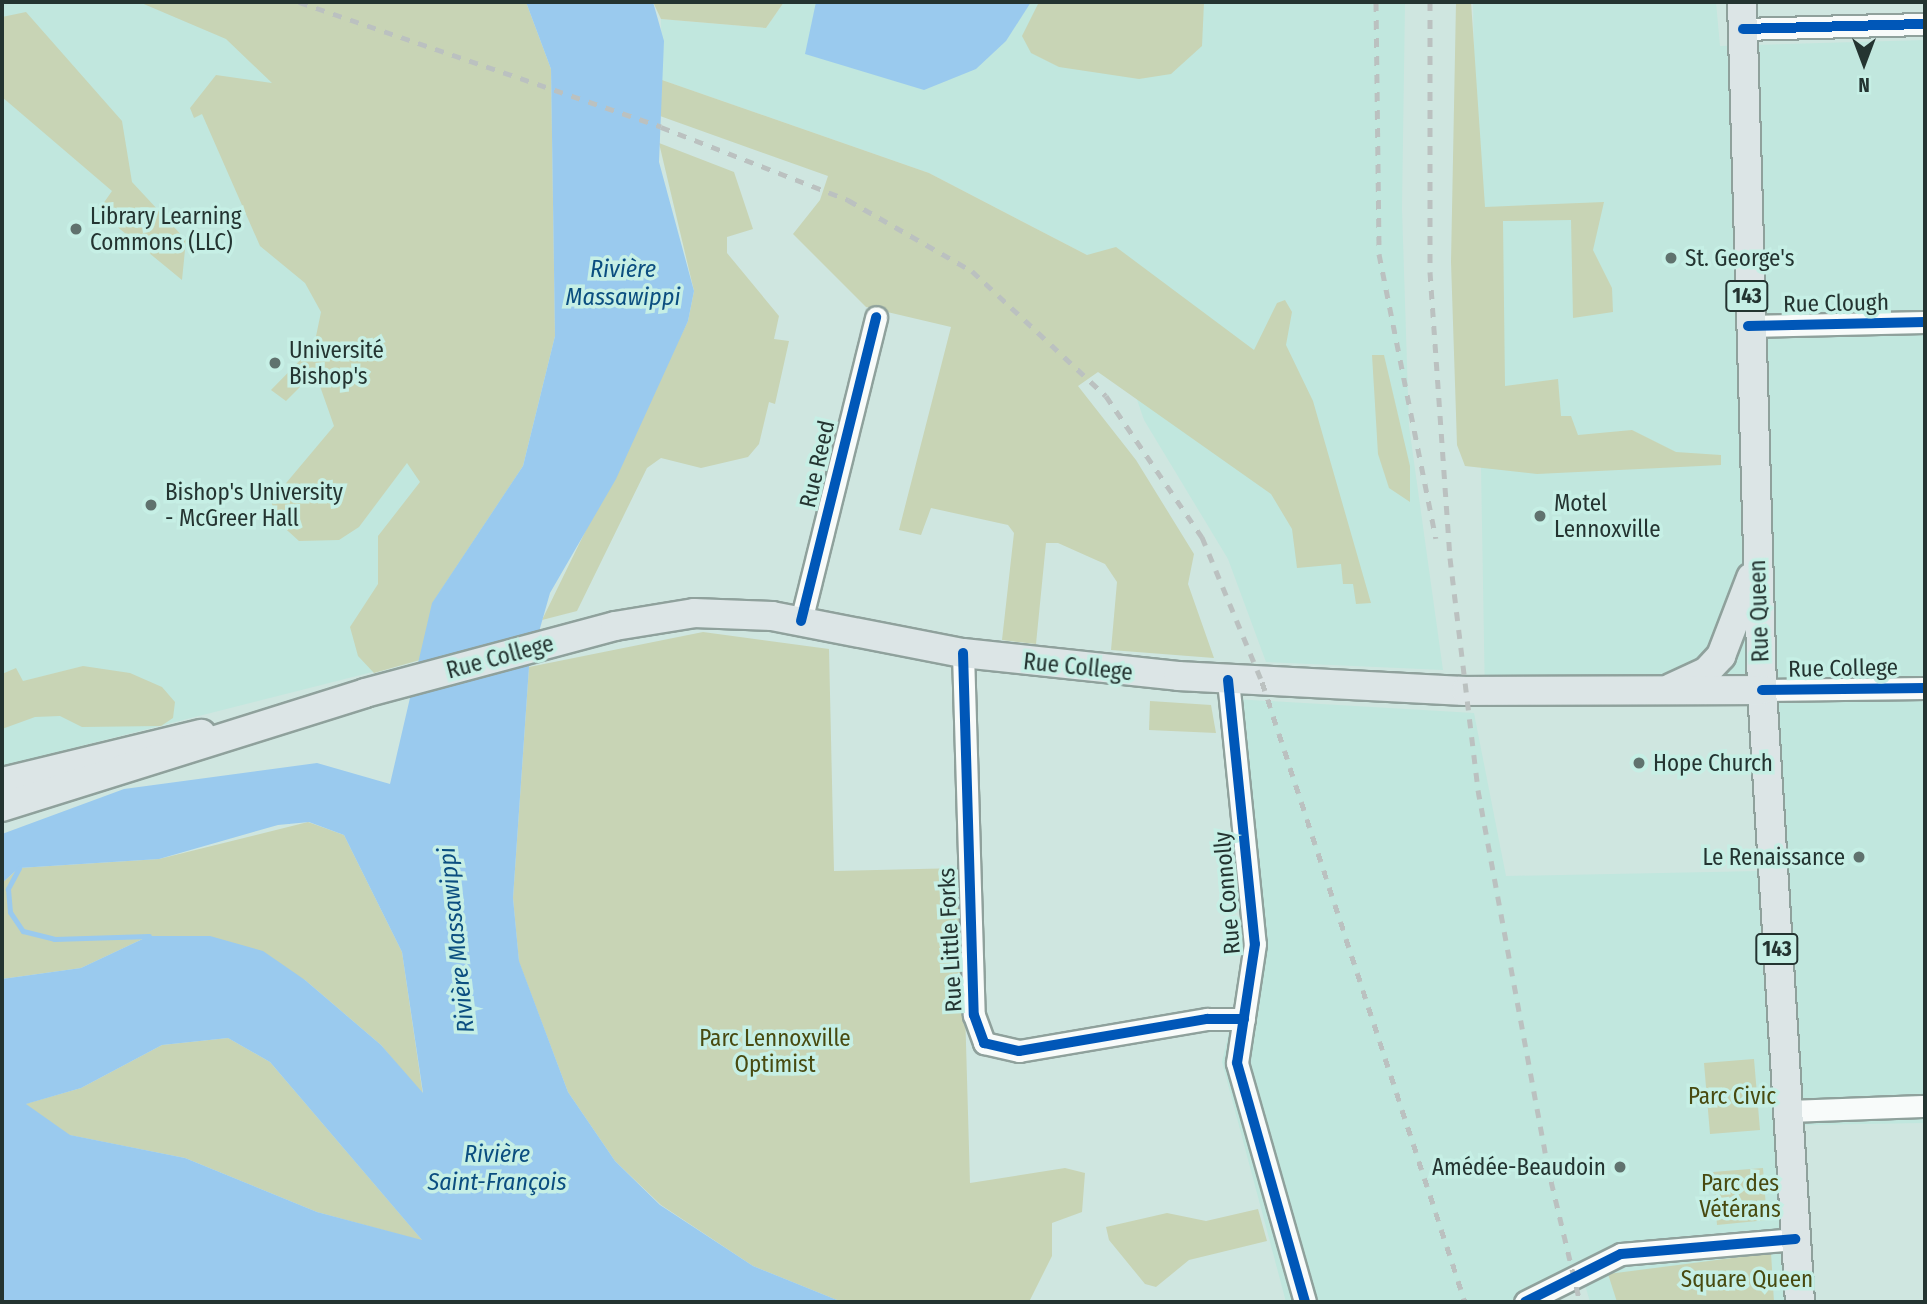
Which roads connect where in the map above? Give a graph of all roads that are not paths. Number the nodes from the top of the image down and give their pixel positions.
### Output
1 (1743, 15) edge
2 (1925, 24) edge
3 (876, 317) dead end
4 (1925, 322) edge
5 (1748, 327) junction
6 (1757, 562) junction
7 (801, 621) junction
8 (963, 653) junction
9 (1228, 680) junction
10 (1925, 688) edge
11 (1762, 690) junction
12 (1656, 693) junction
13 (249, 728) junction
14 (2, 782) edge
15 (2, 807) edge
16 (1244, 1019) junction
17 (1925, 1106) edge
18 (1786, 1111) junction
19 (1795, 1239) junction
20 (1305, 1302) edge
21 (1525, 1302) edge
22 (1800, 1302) edge

1 - 2 street
1 - 5 main road, Rue Queen / 143
3 - 7 street, Rue Reed
4 - 5 street, Rue Clough
5 - 6 main road, Rue Queen / 143
6 - 11 main road, Rue Queen / 143
6 - 12 main road
7 - 8 main road, Rue College
7 - 13 main road, Rue College
8 - 9 main road, Rue College
8 - 16 street, Rue Little Forks
9 - 12 main road, Rue College
9 - 16 street, Rue Connolly
10 - 11 street, Rue College
11 - 12 main road, Rue College
11 - 18 main road, Rue Queen / 143
13 - 14 main road, Rue College
13 - 15 main road, Rue College
16 - 20 street, Rue Connolly
17 - 18 street
18 - 19 main road, Rue Queen / 143
19 - 21 street
19 - 22 main road, Rue Queen / 143

